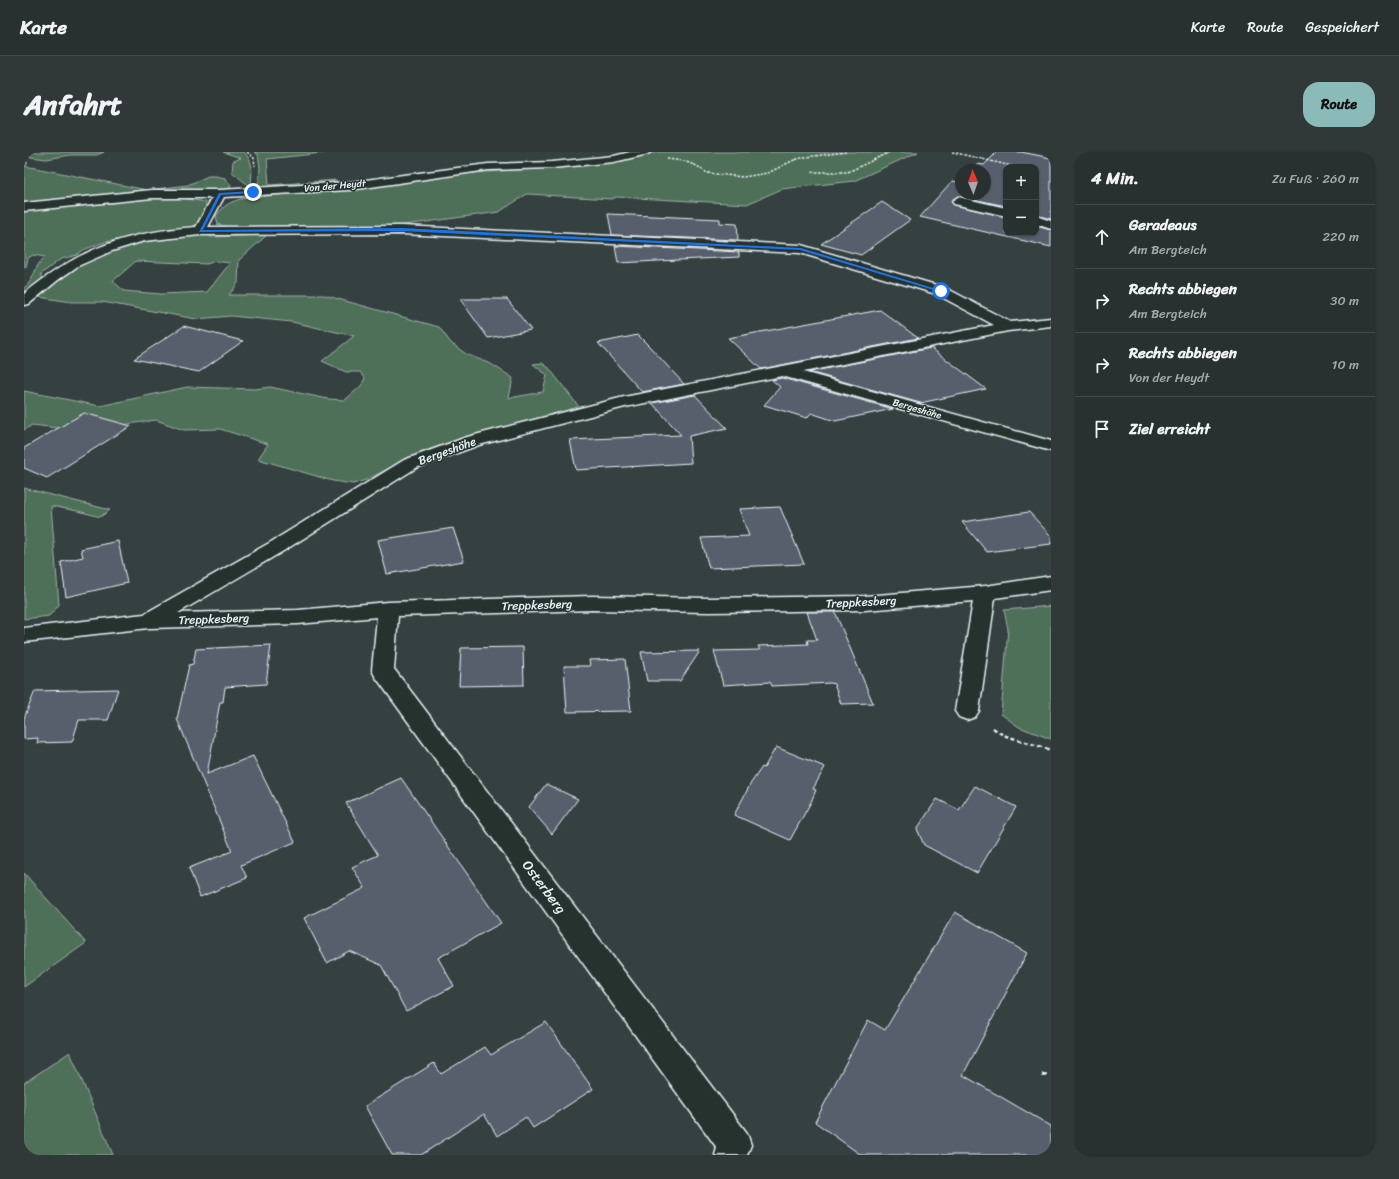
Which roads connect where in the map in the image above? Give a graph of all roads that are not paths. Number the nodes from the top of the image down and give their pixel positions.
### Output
1 (640, 153) edge
2 (220, 194) junction
3 (958, 201) dead end
4 (24, 207) edge
5 (1003, 211) edge
6 (1039, 221) edge
7 (1051, 225) edge
8 (200, 231) junction
9 (24, 301) edge
10 (1051, 322) edge
11 (1008, 328) junction
12 (782, 371) junction
13 (1051, 446) edge
14 (1051, 583) edge
15 (985, 593) junction
16 (388, 609) junction
17 (149, 621) junction
18 (24, 635) edge
19 (967, 711) road end
20 (731, 1155) edge

1 - 2 street, Von der Heydt
2 - 4 street, Von der Heydt
2 - 8 street
3 - 5 street
6 - 7 street
8 - 9 street
8 - 11 street
10 - 11 street, Bergeshöhe
11 - 12 street, Bergeshöhe
12 - 13 street, Bergeshöhe
12 - 17 street, Bergeshöhe
14 - 15 street, Treppkesberg
15 - 16 street, Treppkesberg
15 - 19 street
16 - 17 street, Treppkesberg
16 - 20 street, Osterberg
17 - 18 street, Treppkesberg

